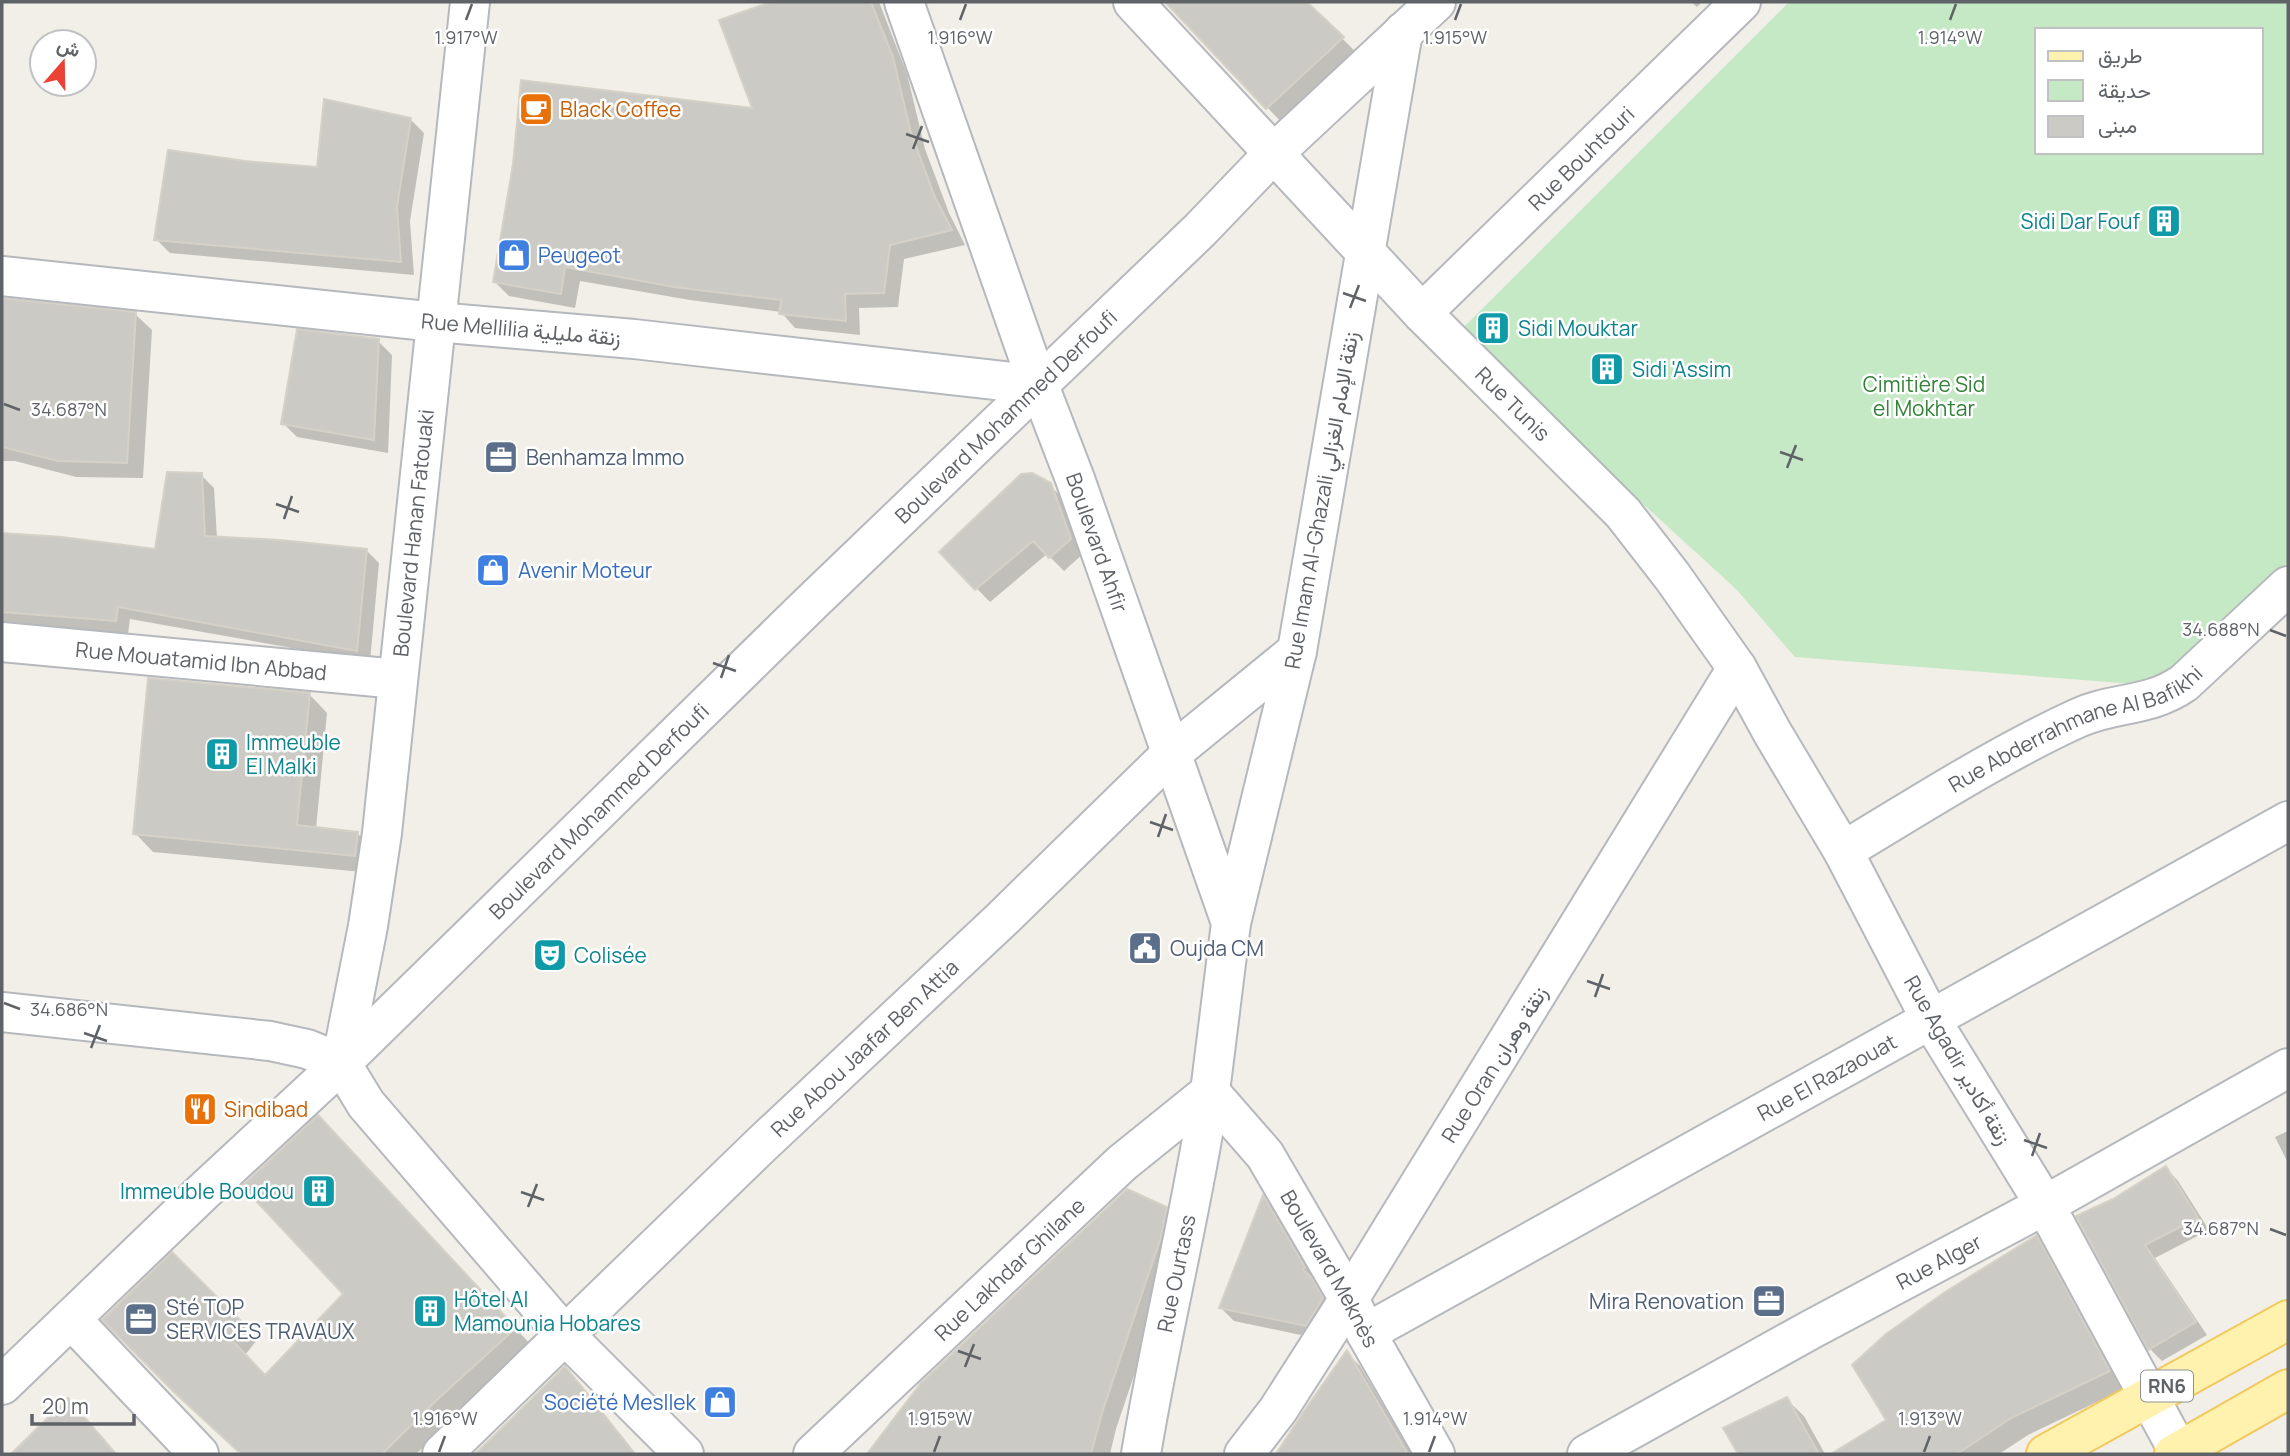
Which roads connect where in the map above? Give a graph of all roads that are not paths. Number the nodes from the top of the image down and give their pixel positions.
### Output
1 (470, 2) edge
2 (904, 2) edge
3 (1133, 2) edge
4 (1436, 2) edge
5 (1741, 2) edge
6 (1403, 32) junction
7 (1273, 154) junction
8 (1364, 252) junction
9 (2, 276) edge
10 (1422, 313) junction
11 (436, 322) junction
12 (1039, 385) junction
13 (2288, 586) edge
14 (2, 642) edge
15 (1297, 651) junction
16 (1737, 668) junction
17 (398, 679) junction
18 (1172, 753) junction
19 (2288, 821) edge
20 (1843, 850) junction
21 (1231, 923) junction
22 (2, 1012) edge
23 (1931, 1020) junction
24 (341, 1063) junction
25 (2288, 1068) edge
26 (1210, 1092) junction
27 (2045, 1205) junction
28 (1349, 1299) junction
29 (72, 1320) junction
30 (2288, 1320) edge
31 (1366, 1333) junction
32 (564, 1334) junction
33 (2, 1385) edge
34 (2288, 1389) edge
35 (2148, 1396) junction
36 (2178, 1453) edge
37 (199, 1454) edge
38 (442, 1454) edge
39 (684, 1454) edge
40 (813, 1454) edge
41 (1141, 1454) edge
42 (1244, 1454) edge
43 (1434, 1454) edge
44 (1587, 1454) edge
45 (2046, 1454) edge

1 - 11 street, Boulevard Hanan Fatouaki
2 - 12 street, Boulevard Ahfir
3 - 7 street, Rue Tunis
4 - 6 street, Boulevard Mohammed Derfoufi
5 - 10 street, Rue Bouhtouri
6 - 7 street, Boulevard Mohammed Derfoufi
6 - 8 street, Rue Imam Al-Ghazali زنقة الإمام الغزالي
7 - 8 street, Rue Tunis
7 - 12 street, Boulevard Mohammed Derfoufi
8 - 10 street, Rue Tunis
8 - 15 street, Rue Imam Al-Ghazali زنقة الإمام الغزالي
9 - 11 street, Rue Mellilia زنقة مليلية
10 - 16 street, Rue Tunis
11 - 12 street, Rue Mellilia زنقة مليلية
11 - 17 street, Boulevard Hanan Fatouaki
12 - 18 street, Boulevard Ahfir
12 - 24 street, Boulevard Mohammed Derfoufi
13 - 20 street, Rue Abderrahmane Al Bafikhi
14 - 17 street, Rue Mouatamid Ibn Abbad
15 - 18 street, Rue Abou Jaafar Ben Attia
15 - 21 street, Rue Imam Al-Ghazali زنقة الإمام الغزالي
16 - 20 street, Rue Agadir زنقة أكادير
16 - 28 street, Rue Oran زنقة وهران
17 - 24 street, Boulevard Hanan Fatouaki
18 - 21 street, Boulevard Ahfir
18 - 32 street, Rue Abou Jaafar Ben Attia
19 - 23 street, Rue El Razaouat
20 - 23 street, Rue Agadir زنقة أكادير
21 - 26 street, Boulevard Ahfir
22 - 24 street
23 - 27 street, Rue Agadir زنقة أكادير
23 - 31 street, Rue El Razaouat
24 - 29 street, Boulevard Mohammed Derfoufi
24 - 32 street
25 - 27 street, Rue Alger
26 - 28 street, Boulevard Meknès
26 - 40 street, Rue Lakhdar Ghilane
26 - 41 street, Rue Ourtass
27 - 35 street, Rue Agadir زنقة أكادير
27 - 44 street, Rue Alger
28 - 31 street, Boulevard Meknès
28 - 42 street, Rue Oran زنقة وهران
29 - 33 street, Boulevard Mohammed Derfoufi
29 - 37 street
30 - 35 main road, RN6
31 - 43 street, Boulevard Meknès
32 - 38 street, Rue Abou Jaafar Ben Attia
32 - 39 street
34 - 36 main road
35 - 36 street, Rue Agadir زنقة أكادير
35 - 45 main road, RN6

